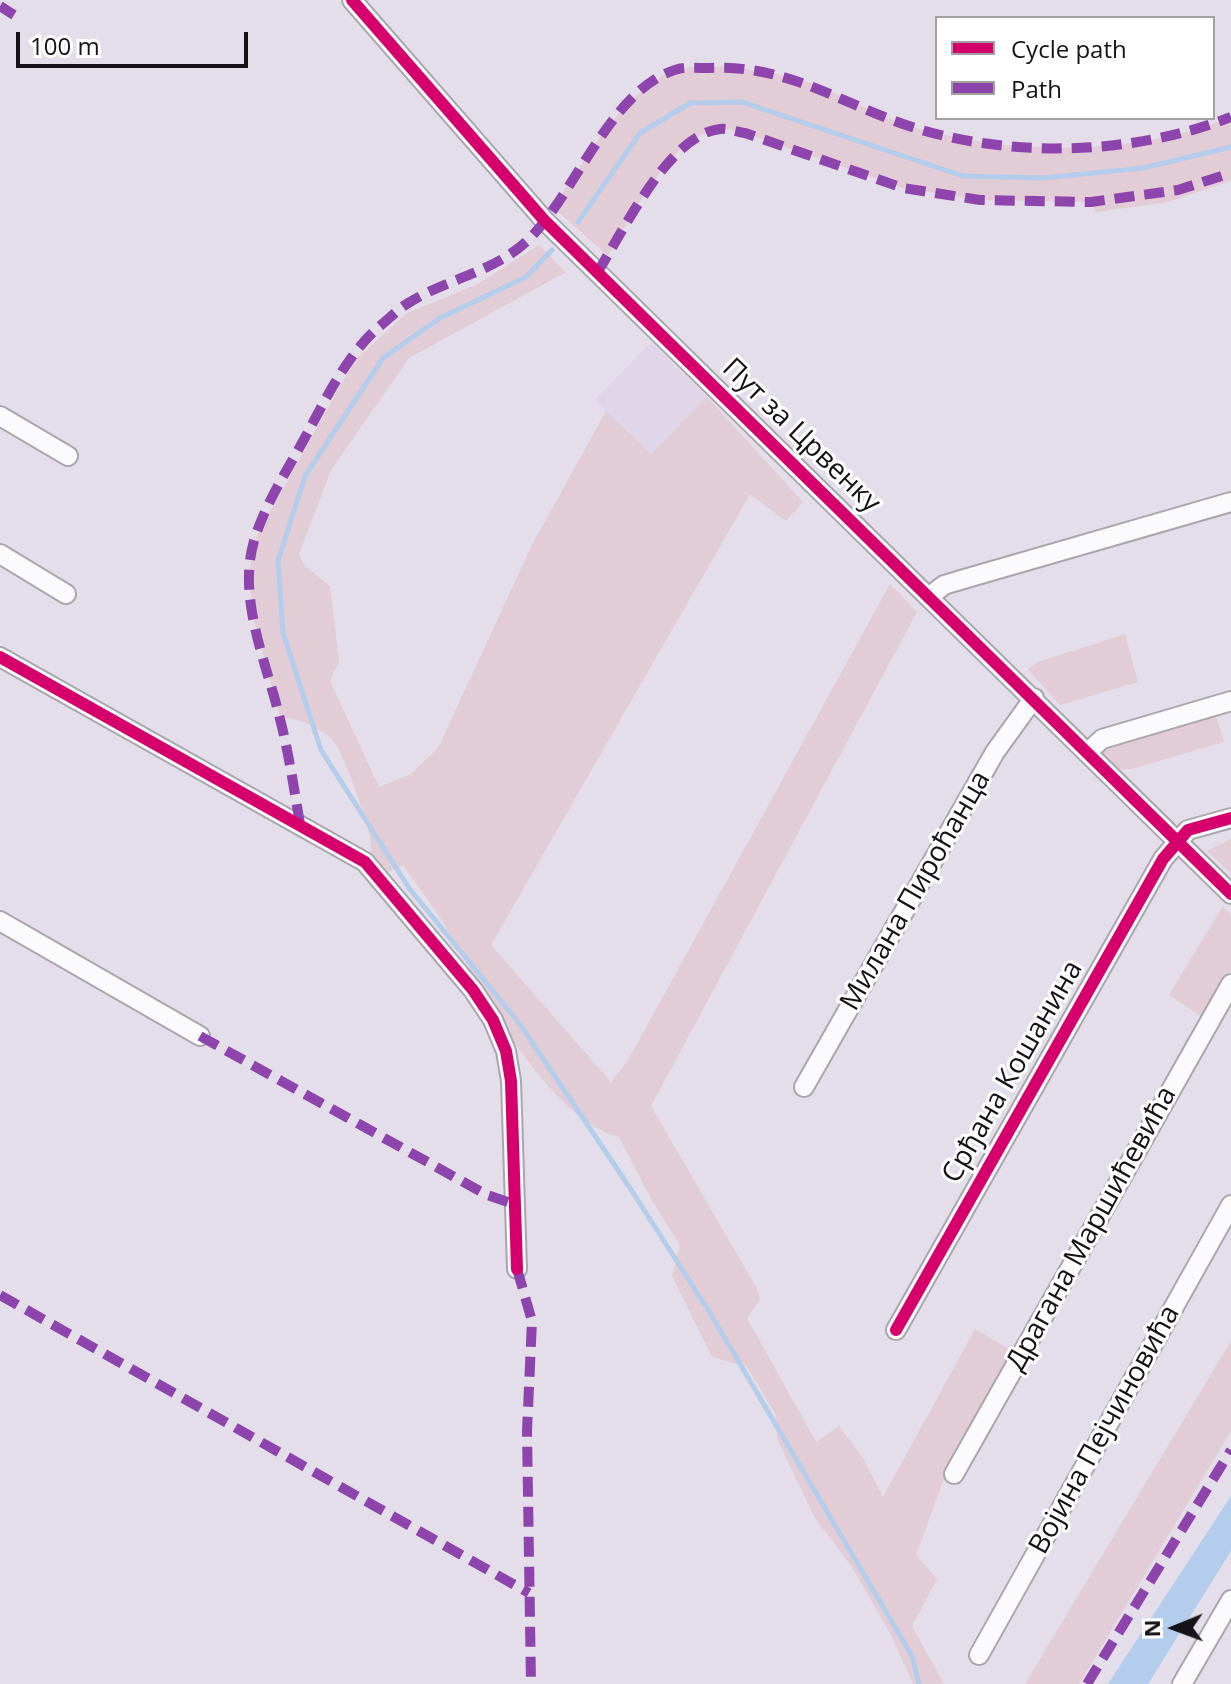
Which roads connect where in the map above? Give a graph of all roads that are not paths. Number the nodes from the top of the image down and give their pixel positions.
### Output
1 (352, 0) edge
2 (0, 416) edge
3 (68, 456) dead end
4 (1231, 502) edge
5 (0, 554) edge
6 (66, 594) dead end
7 (930, 596) junction
8 (0, 657) edge
9 (1034, 698) junction
10 (1231, 701) edge
11 (1088, 752) junction
12 (1231, 818) edge
13 (1177, 841) junction
14 (1231, 894) edge
15 (0, 921) edge
16 (1231, 984) edge
17 (200, 1036) dead end
18 (804, 1087) dead end
19 (1231, 1205) edge
20 (517, 1269) dead end
21 (896, 1330) dead end
22 (954, 1474) dead end
23 (1231, 1600) edge
24 (979, 1655) dead end
25 (1182, 1684) edge

1 - 7 street, Пут за Црвенку
2 - 3 street
4 - 7 street
5 - 6 street
7 - 9 street, Пут за Црвенку
8 - 20 street
9 - 11 street, Пут за Црвенку
9 - 18 street, Милана Пироћанца
10 - 11 street
11 - 13 street, Пут за Црвенку
12 - 13 street
13 - 14 street, Пут за Црвенку
13 - 21 street, Срђана Кошанина
15 - 17 street
16 - 22 street, Драгана Маршићевића
19 - 24 street, Војина Пејчиновића
23 - 25 street

